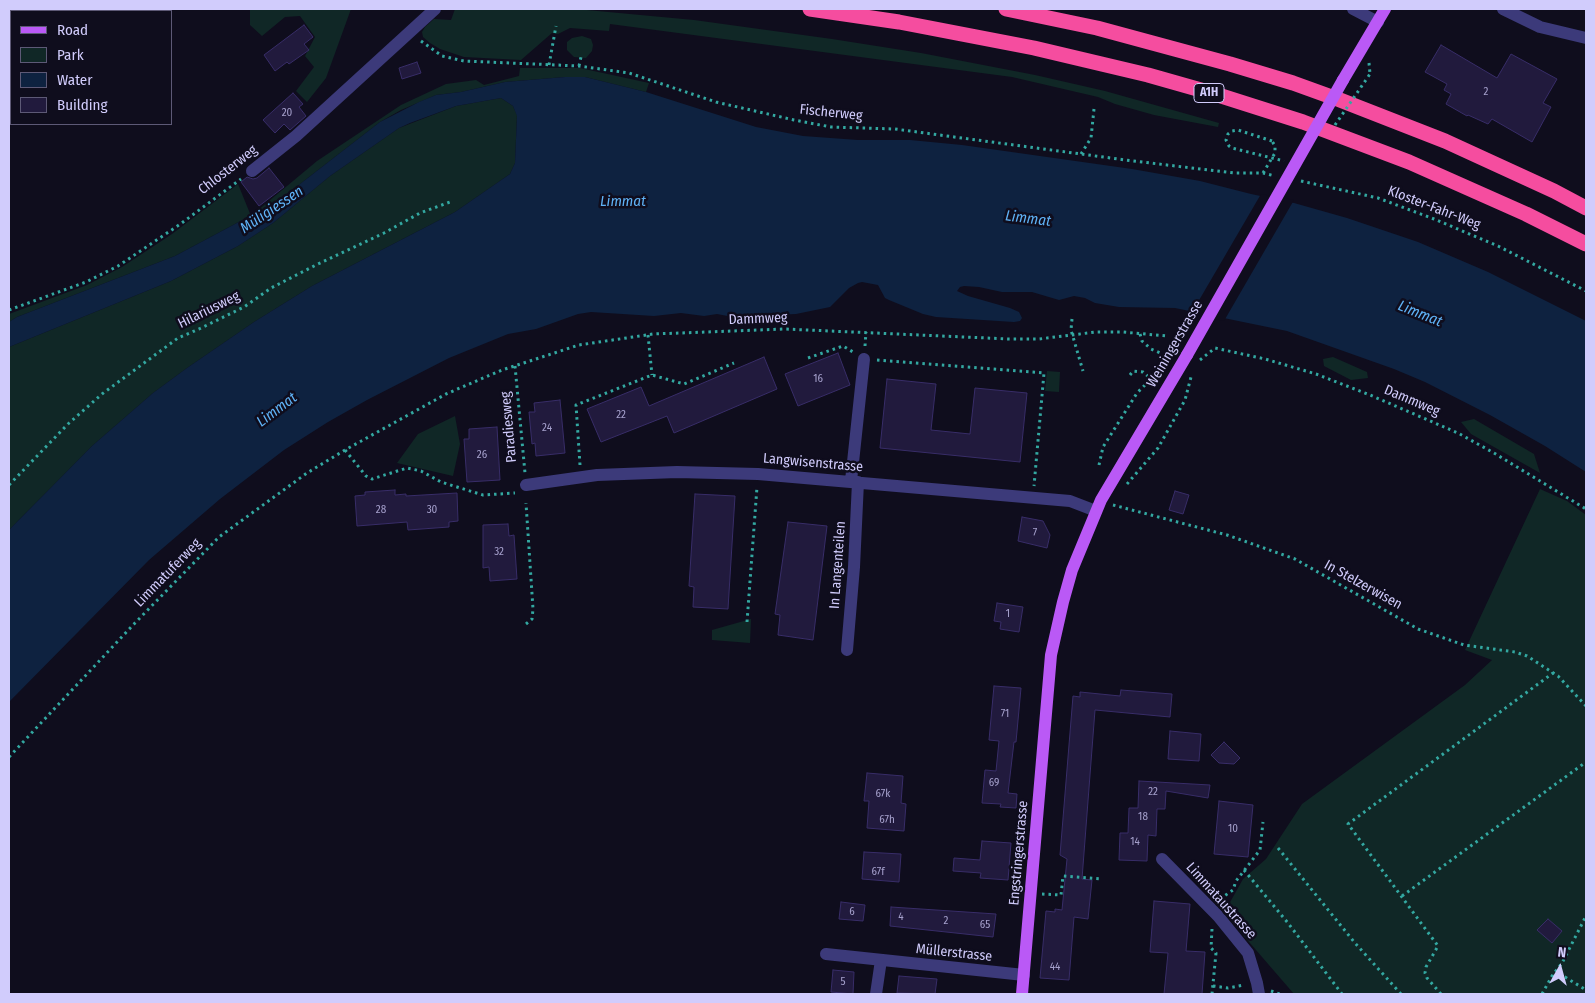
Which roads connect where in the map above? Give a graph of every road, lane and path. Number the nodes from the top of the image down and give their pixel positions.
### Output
1 (435, 9) edge
2 (810, 9) edge
3 (1006, 9) edge
4 (1353, 9) edge
5 (1385, 9) edge
6 (1503, 9) edge
7 (1378, 22) junction
8 (556, 26) dead end
9 (411, 31) junction
10 (1586, 38) edge
11 (580, 57) dead end
12 (549, 65) junction
13 (579, 66) junction
14 (1094, 109) dead end
15 (1081, 154) junction
16 (1284, 161) dead end
17 (252, 171) joint
18 (1263, 173) junction
19 (1281, 177) dead end
20 (1299, 181) dead end
21 (450, 202) dead end
22 (1586, 208) edge
23 (1586, 244) edge
24 (1586, 291) edge
25 (9, 310) edge
26 (1072, 320) dead end
27 (1073, 334) junction
28 (1140, 334) junction
29 (648, 335) junction
30 (1167, 336) dead end
31 (1174, 351) dead end
32 (1170, 357) junction
33 (1193, 357) junction
34 (808, 358) dead end
35 (864, 359) junction
36 (734, 363) dead end
37 (515, 366) junction
38 (1083, 371) dead end
39 (1191, 374) dead end
40 (652, 375) junction
41 (1130, 375) dead end
42 (1150, 378) junction
43 (370, 436) joint
44 (345, 450) junction
45 (1099, 465) dead end
46 (758, 474) junction
47 (581, 478) junction
48 (854, 482) junction
49 (1130, 482) dead end
50 (9, 485) edge
51 (522, 489) junction
52 (1033, 497) junction
53 (526, 503) dead end
54 (1115, 505) dead end
55 (1586, 509) edge
56 (1096, 511) junction
57 (747, 622) dead end
58 (526, 624) dead end
59 (847, 650) dead end
60 (1553, 673) junction
61 (1586, 706) edge
62 (1047, 715) joint
63 (9, 757) edge
64 (1586, 762) edge
65 (1263, 822) dead end
66 (1278, 848) dead end
67 (1162, 859) dead end
68 (1244, 870) junction
69 (1102, 879) dead end
70 (1041, 894) dead end
71 (1402, 896) junction
72 (1208, 906) junction
73 (1586, 916) edge
74 (826, 954) dead end
75 (881, 960) junction
76 (1024, 975) junction
77 (1552, 976) junction
78 (1213, 986) junction
79 (1258, 989) edge
80 (1586, 990) edge
81 (876, 994) edge
82 (1022, 994) edge
83 (1212, 994) edge
84 (1342, 994) edge
85 (1400, 994) edge
86 (1441, 994) edge
87 (1542, 994) edge

1 - 9 street, Chlosterweg
2 - 23 highway, A1H
3 - 22 highway
4 - 7 street
5 - 7 main road, Weiningerstrasse
6 - 10 street
7 - 33 main road, Weiningerstrasse, bridge
8 - 12 path
9 - 12 path, Fischerweg
9 - 17 street, Chlosterweg
11 - 13 path
12 - 13 path, Fischerweg
13 - 15 path, Fischerweg
14 - 15 path
15 - 18 path, Fischerweg
16 - 18 path, bridge
17 - 25 path, Chlosterweg
18 - 19 path
20 - 24 path, Kloster-Fahr-Weg
21 - 50 path, Hilariusweg
26 - 27 path
27 - 28 path, Dammweg
27 - 29 path, Dammweg
27 - 38 path
28 - 30 path, Dammweg
28 - 32 path
29 - 37 path, Dammweg
29 - 40 path
31 - 32 path
32 - 42 path
33 - 55 path, Dammweg
33 - 56 main road, Weiningerstrasse
34 - 35 path
35 - 48 street, In Langenteilen
35 - 52 path
36 - 40 path
37 - 43 path, Dammweg
37 - 51 path, Paradiesweg
39 - 49 path
40 - 47 path
41 - 42 path
42 - 45 path
43 - 44 path, Limmatuferweg
44 - 51 path
44 - 63 path, Limmatuferweg
46 - 47 street, Langwisenstrasse
46 - 48 street, Langwisenstrasse
46 - 57 path
47 - 51 street, Langwisenstrasse
48 - 52 street, Langwisenstrasse
48 - 59 street, In Langenteilen
52 - 56 street, Langwisenstrasse
53 - 58 path
54 - 60 path, In Stelzerwisen
56 - 62 main road, Weiningerstrasse
60 - 61 path, In Stelzerwisen
60 - 71 path
62 - 76 main road, Engstringerstrasse
64 - 71 path
65 - 68 path
66 - 85 path
67 - 72 street, Limmataustrasse
68 - 72 path
68 - 84 path
69 - 70 path
71 - 86 path
72 - 78 path
72 - 79 street, Limmataustrasse
73 - 77 path
74 - 75 street, Müllerstrasse
75 - 76 street, Müllerstrasse
75 - 81 street
76 - 82 main road, Engstringerstrasse
77 - 80 path
77 - 87 path
78 - 79 path
78 - 83 path

